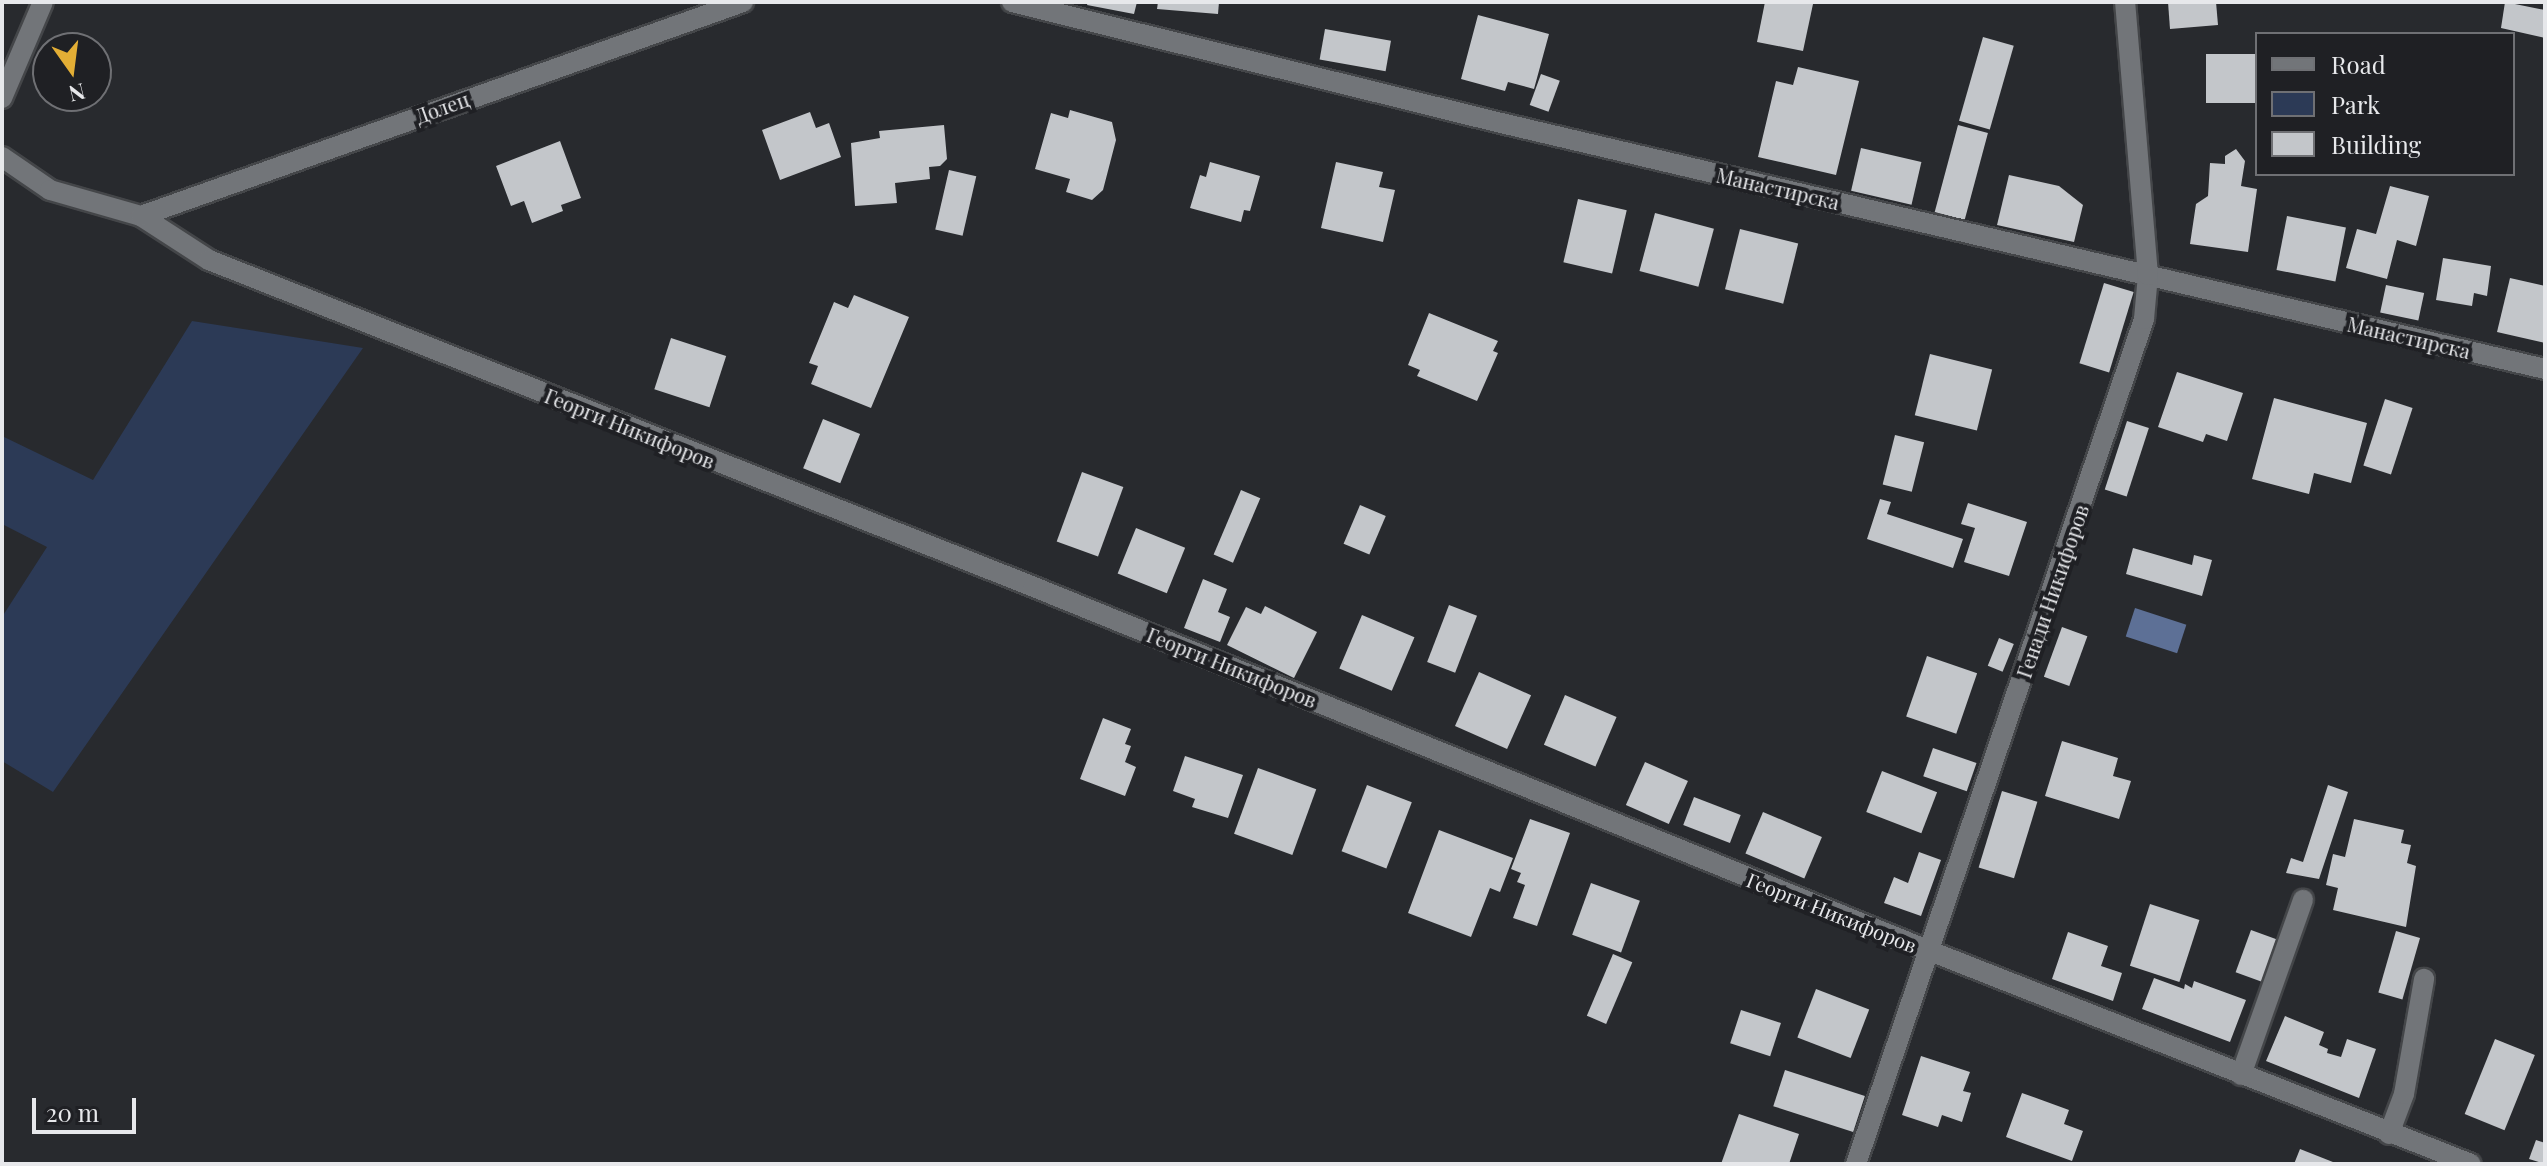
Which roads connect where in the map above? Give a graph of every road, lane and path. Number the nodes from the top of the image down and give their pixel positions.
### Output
1 (43, 2) edge
2 (680, 2) edge
3 (743, 2) edge
4 (1012, 2) edge
5 (2125, 2) edge
6 (674, 24) junction
7 (2, 98) edge
8 (2, 157) edge
9 (141, 216) junction
10 (2148, 275) junction
11 (2545, 369) edge
12 (2303, 900) dead end
13 (1930, 951) junction
14 (2424, 979) dead end
15 (2241, 1075) junction
16 (2389, 1134) junction
17 (1856, 1164) edge
18 (2471, 1164) edge

1 - 7 street
2 - 6 street
3 - 6 street, Долец
4 - 10 street, Манастирска
5 - 10 street, Генади Никифоров
6 - 9 street, Долец
8 - 9 street, Георги Никифоров
9 - 13 street, Георги Никифоров
10 - 11 street, Манастирска
10 - 13 street, Генади Никифоров
12 - 15 street
13 - 15 street, Георги Никифоров
13 - 17 street, Генади Никифоров
14 - 16 street
15 - 16 street, Георги Никифоров
16 - 18 street, Георги Никифоров

